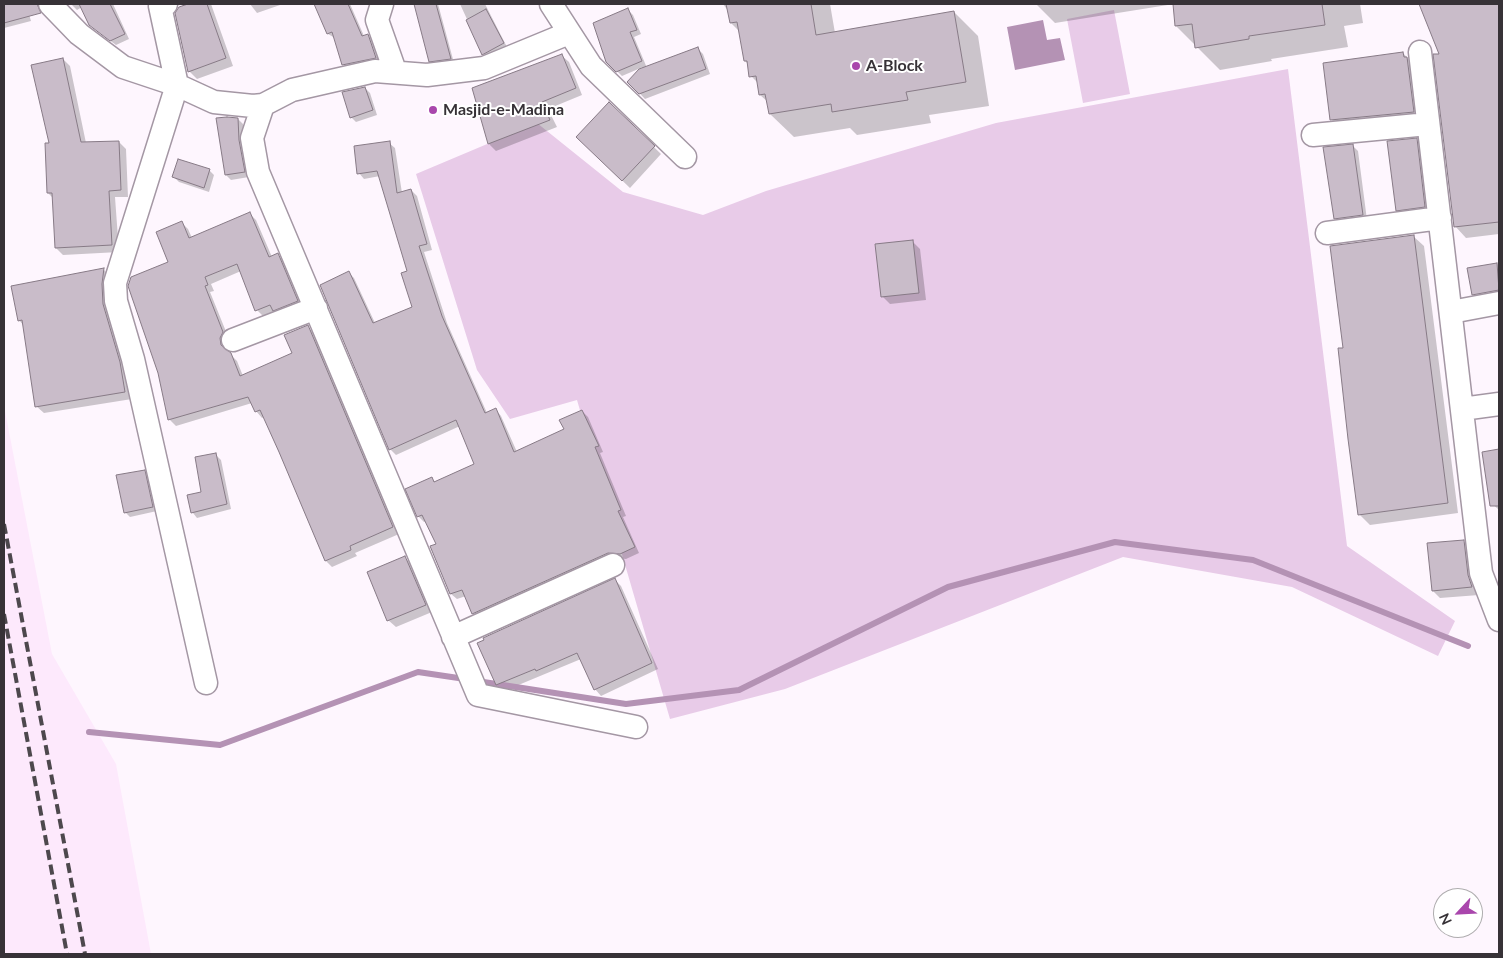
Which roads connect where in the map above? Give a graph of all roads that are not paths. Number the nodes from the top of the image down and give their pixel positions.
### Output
1 (50, 4) edge
2 (166, 4) edge
3 (382, 4) edge
4 (551, 4) edge
5 (569, 33) junction
6 (1420, 52) dead end
7 (395, 71) junction
8 (177, 85) junction
9 (263, 105) junction
10 (1428, 124) junction
11 (1312, 135) dead end
12 (685, 157) dead end
13 (1440, 218) junction
14 (1327, 233) dead end
15 (1499, 303) edge
16 (316, 308) junction
17 (1451, 312) junction
18 (233, 340) dead end
19 (1499, 404) edge
20 (1462, 409) junction
21 (613, 564) dead end
22 (1499, 620) edge
23 (454, 636) junction
24 (206, 683) dead end
25 (636, 727) dead end

1 - 8 street
2 - 8 street
3 - 7 street
4 - 5 street
5 - 7 street
5 - 12 street
6 - 10 street
7 - 9 street
8 - 9 street
8 - 24 street
9 - 16 street
10 - 11 street
10 - 13 street
13 - 14 street
13 - 17 street
15 - 17 street
16 - 18 street
16 - 23 street
17 - 20 street
19 - 20 street
20 - 22 street
21 - 23 street
23 - 25 street

